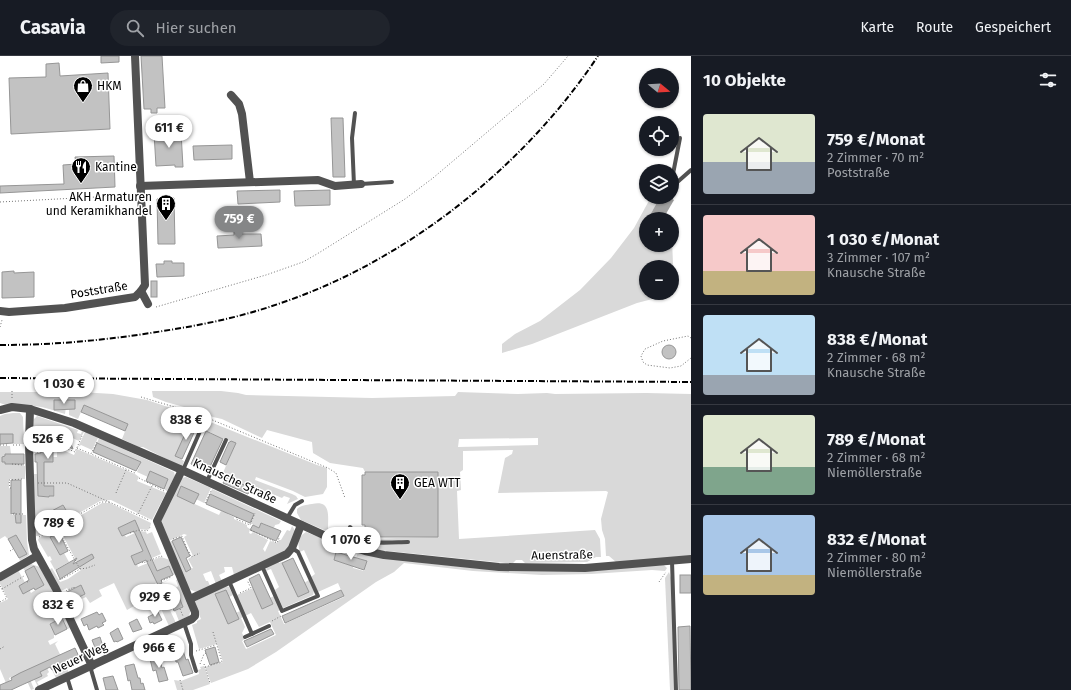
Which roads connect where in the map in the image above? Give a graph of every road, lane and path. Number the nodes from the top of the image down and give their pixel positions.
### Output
1 (135, 56) edge
2 (568, 56) edge
3 (231, 95) dead end
4 (354, 113) dead end
5 (680, 138) dead end
6 (675, 164) edge
7 (691, 170) edge
8 (679, 181) edge
9 (250, 182) junction
10 (392, 182) dead end
11 (358, 185) junction
12 (140, 186) junction
13 (141, 194) junction
14 (0, 202) edge
15 (141, 291) junction
16 (148, 304) joint
17 (0, 311) edge
18 (691, 338) edge
19 (691, 358) edge
20 (687, 362) junction
21 (691, 362) edge
22 (141, 397) dead end
23 (30, 409) junction
24 (0, 410) edge
25 (86, 428) junction
26 (201, 428) dead end
27 (100, 434) junction
28 (226, 440) dead end
29 (0, 445) edge
30 (8, 445) dead end
31 (34, 445) dead end
32 (45, 446) dead end
33 (48, 446) dead end
34 (53, 446) junction
35 (77, 448) junction
36 (29, 452) junction
37 (91, 454) junction
38 (102, 456) dead end
39 (101, 458) junction
40 (12, 464) dead end
41 (29, 464) junction
42 (127, 468) junction
43 (182, 470) junction
44 (135, 473) dead end
45 (139, 478) dead end
46 (29, 481) junction
47 (210, 483) junction
48 (152, 485) junction
49 (11, 488) dead end
50 (116, 493) dead end
51 (170, 494) junction
52 (345, 498) dead end
53 (302, 501) dead end
54 (110, 502) junction
55 (205, 503) dead end
56 (259, 505) junction
57 (13, 514) dead end
58 (30, 514) junction
59 (138, 515) junction
60 (237, 517) dead end
61 (287, 519) junction
62 (60, 520) dead end
63 (157, 521) junction
64 (62, 524) junction
65 (301, 525) junction
66 (350, 527) dead end
67 (52, 530) dead end
68 (251, 530) dead end
69 (148, 531) dead end
70 (130, 533) dead end
71 (280, 539) dead end
72 (32, 540) junction
73 (408, 542) dead end
74 (166, 543) junction
75 (292, 548) junction
76 (13, 549) dead end
77 (10, 551) dead end
78 (200, 553) dead end
79 (37, 556) junction
80 (161, 556) dead end
81 (691, 559) edge
82 (434, 561) joint
83 (142, 562) dead end
84 (672, 563) junction
85 (94, 565) dead end
86 (262, 566) junction
87 (80, 569) junction
88 (179, 573) junction
89 (56, 574) dead end
90 (245, 574) junction
91 (24, 576) dead end
92 (0, 577) edge
93 (30, 581) dead end
94 (161, 581) dead end
95 (229, 581) junction
96 (27, 582) dead end
97 (659, 582) dead end
98 (0, 586) edge
99 (74, 588) dead end
100 (2, 589) junction
101 (62, 592) junction
102 (235, 595) junction
103 (190, 599) junction
104 (0, 602) edge
105 (43, 602) dead end
106 (282, 611) junction
107 (184, 623) junction
108 (269, 626) joint
109 (211, 632) dead end
110 (252, 634) junction
111 (245, 637) dead end
112 (217, 645) junction
113 (5, 646) dead end
114 (0, 649) edge
115 (195, 651) dead end
116 (206, 653) dead end
117 (204, 664) dead end
118 (199, 665) dead end
119 (91, 666) junction
120 (205, 667) junction
121 (196, 671) dead end
122 (67, 677) junction
123 (180, 680) dead end
124 (210, 683) dead end
125 (43, 689) edge
126 (70, 690) edge
127 (97, 690) edge
128 (183, 690) edge
129 (676, 690) edge

1 - 12 street, Poststraße
2 - 16 path
3 - 9 street
4 - 11 lane
5 - 6 lane
7 - 8 lane
9 - 11 street
9 - 12 street
10 - 11 lane
12 - 13 street, Poststraße
13 - 14 path
13 - 15 street, Poststraße
15 - 16 street
15 - 17 street, Poststraße
18 - 20 path
19 - 20 path
20 - 21 path
22 - 52 path
23 - 24 street, Knausche Straße
23 - 25 street, Knausche Straße
23 - 36 street
25 - 27 street, Knausche Straße
25 - 35 path
26 - 43 lane
27 - 37 path
27 - 43 street, Knausche Straße
28 - 47 lane
29 - 30 path
31 - 32 path
33 - 34 path
34 - 35 path
34 - 36 path
35 - 37 path
36 - 41 street
37 - 39 path
38 - 39 path
39 - 42 path
40 - 41 path
41 - 46 street
42 - 44 path
42 - 50 path
43 - 47 street, Knausche Straße
43 - 51 street
45 - 48 path
46 - 49 path
46 - 54 path
46 - 58 street
47 - 55 path
47 - 56 street, Knausche Straße
48 - 51 path
48 - 59 path
51 - 63 street
53 - 61 lane
54 - 59 path
54 - 64 path
56 - 60 path
56 - 61 street, Knausche Straße
57 - 58 path
58 - 72 street
59 - 63 path
61 - 65 street, Knausche Straße
62 - 64 path
63 - 74 street
64 - 87 path
65 - 75 street
65 - 82 street, Knausche Straße
66 - 73 lane
67 - 72 path
68 - 71 path
69 - 70 path
72 - 79 street
74 - 78 path
74 - 88 street
75 - 86 street
75 - 106 lane
76 - 77 path
79 - 92 street
79 - 101 street
80 - 83 path
81 - 84 street, Auenstraße
82 - 84 street, Auenstraße
84 - 97 path
84 - 129 lane
85 - 87 path
86 - 90 street
86 - 106 lane
87 - 89 path
88 - 94 path
88 - 103 street
90 - 95 street
90 - 102 path
91 - 100 path
93 - 96 path
95 - 102 lane
95 - 103 street
98 - 100 path
99 - 101 path
100 - 104 path
101 - 105 path
101 - 119 street
102 - 110 lane
103 - 107 street, Neuer Weg
106 - 108 path
107 - 119 street, Neuer Weg
107 - 121 lane
108 - 110 lane
109 - 112 path
110 - 111 lane
112 - 115 path
112 - 120 path
113 - 114 path
116 - 118 path
117 - 120 path
119 - 122 street, Neuer Weg
119 - 127 lane
120 - 124 path
122 - 125 street, Neuer Weg
122 - 126 lane
123 - 128 path

